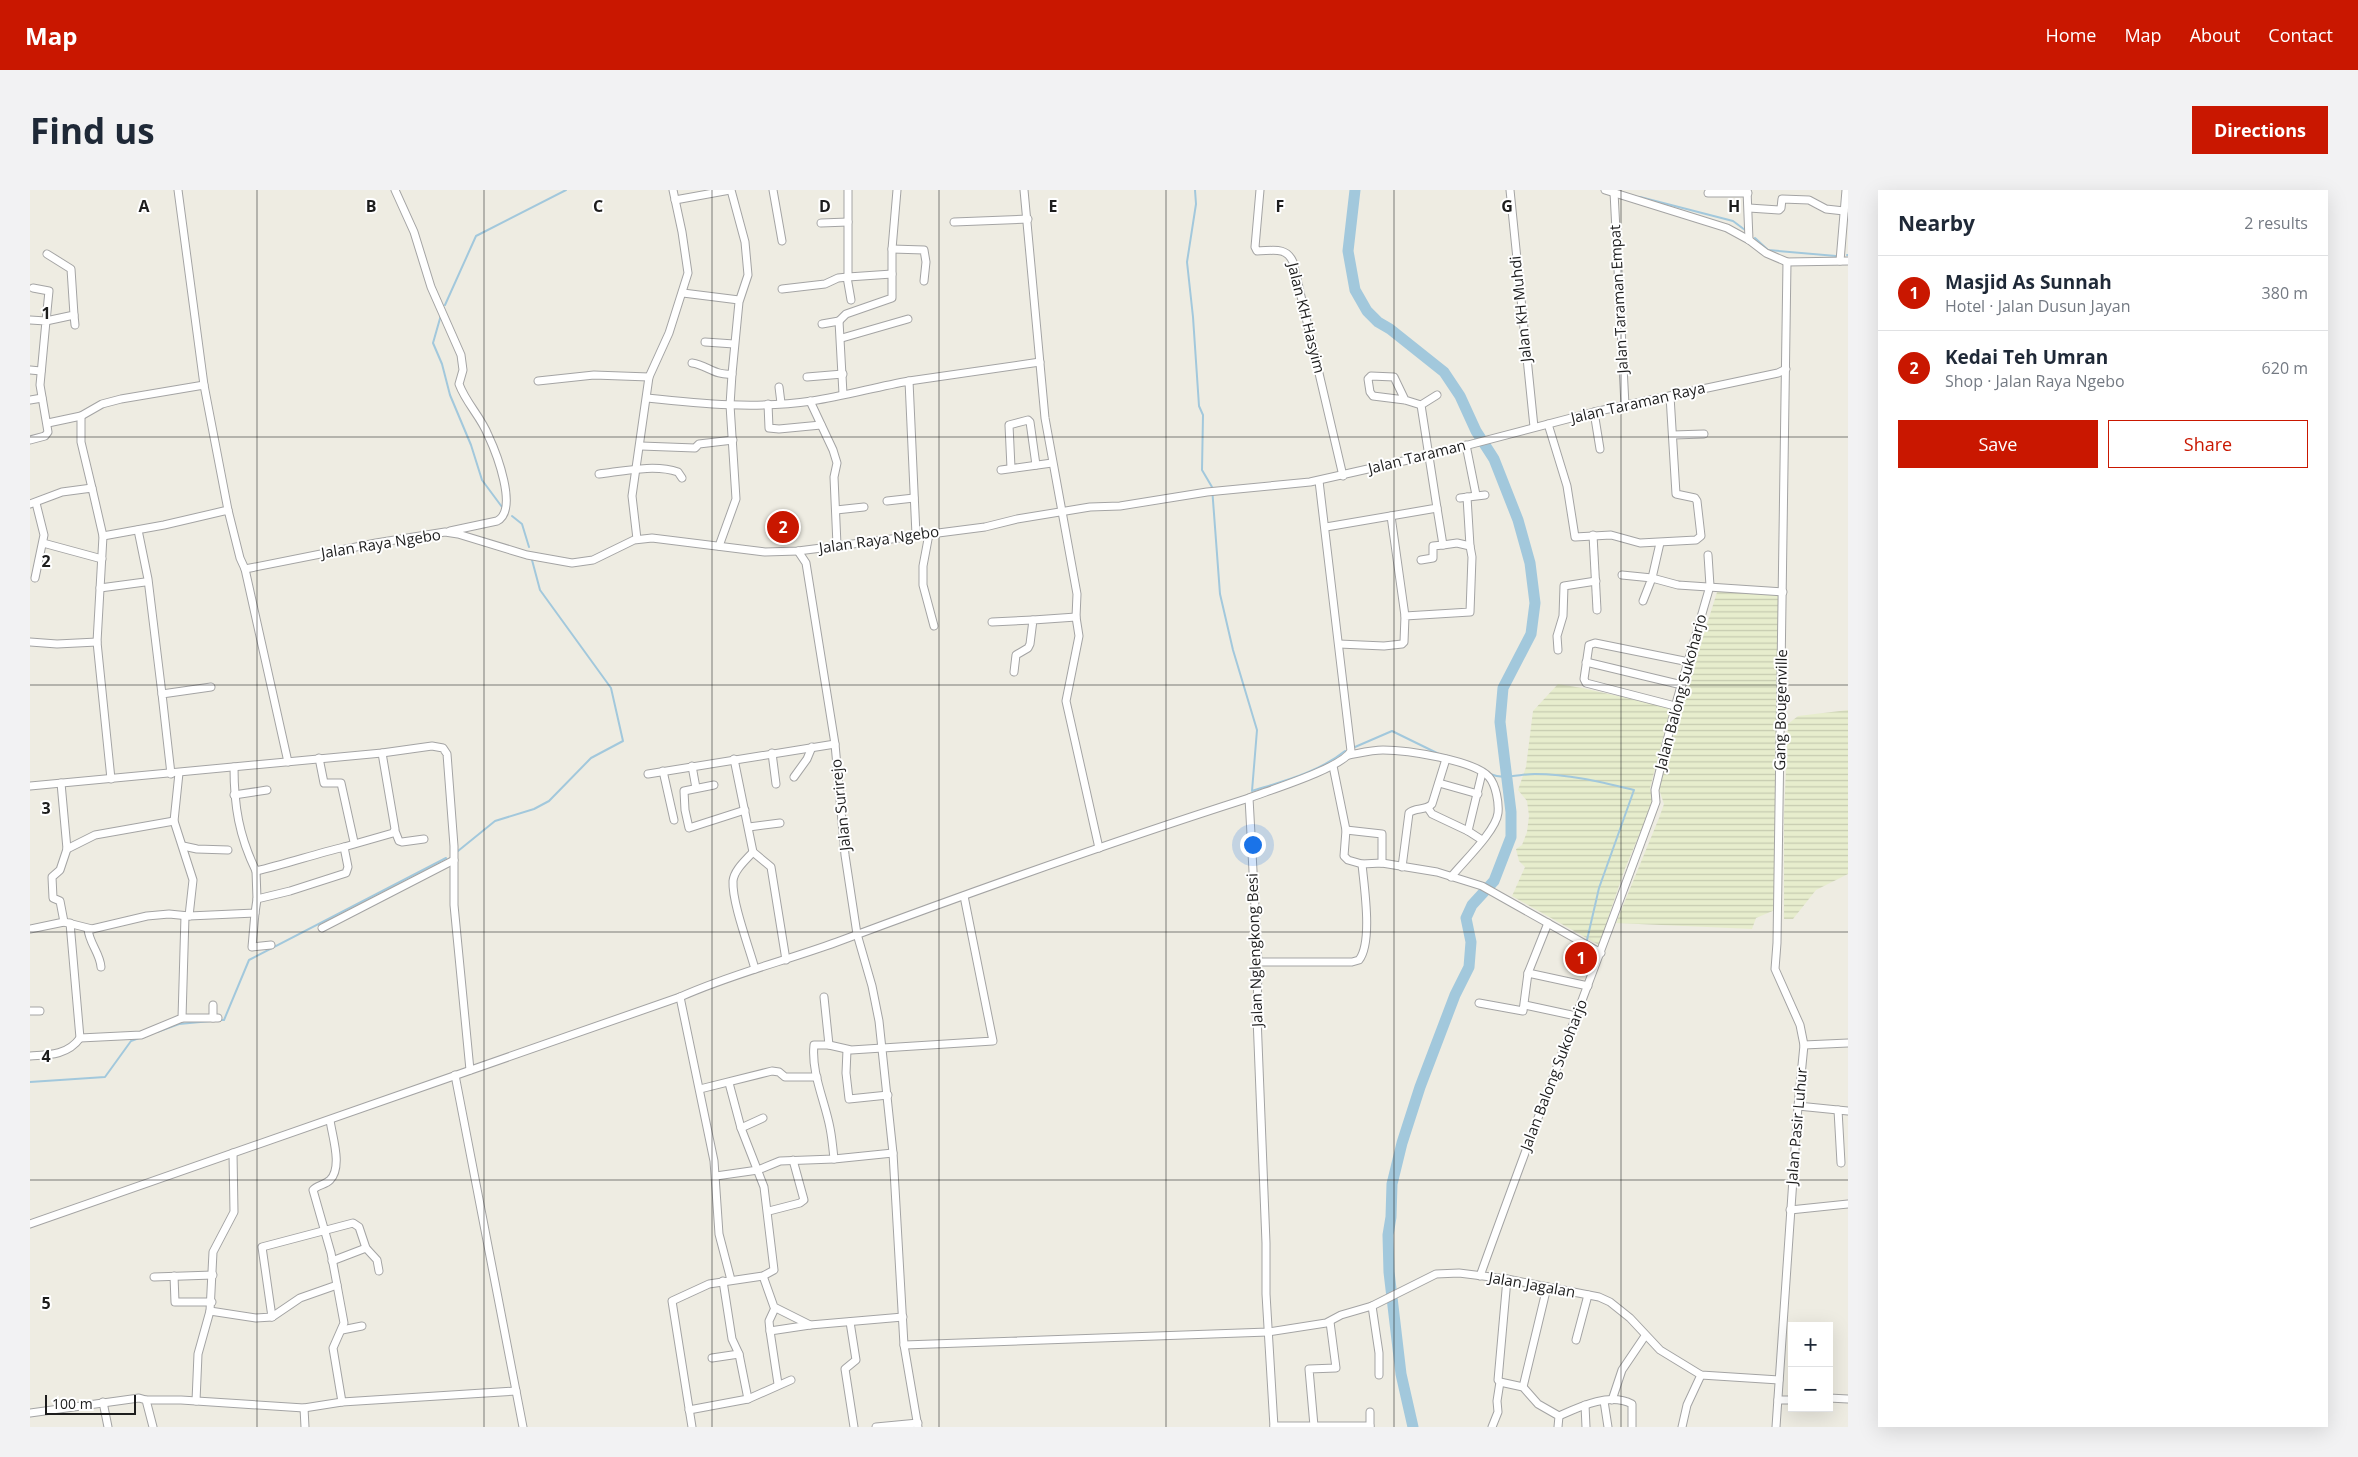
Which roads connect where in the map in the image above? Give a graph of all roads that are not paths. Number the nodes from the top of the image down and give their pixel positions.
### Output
1 (178, 190) edge
2 (395, 190) edge
3 (673, 190) edge
4 (731, 190) edge
5 (772, 190) edge
6 (848, 190) edge
7 (897, 190) edge
8 (1024, 190) edge
9 (1260, 190) edge
10 (1510, 190) edge
11 (1605, 190) edge
12 (1846, 190) edge
13 (1614, 192) junction
14 (1748, 192) edge
15 (1708, 193) dead end
16 (675, 200) junction
17 (1749, 208) junction
18 (1844, 212) junction
19 (1028, 219) junction
20 (848, 222) junction
21 (954, 222) dead end
22 (821, 223) dead end
23 (1749, 240) junction
24 (782, 241) dead end
25 (892, 249) junction
26 (46, 254) dead end
27 (1844, 261) edge
28 (1787, 262) junction
29 (892, 274) junction
30 (848, 277) junction
31 (924, 281) dead end
32 (33, 288) dead end
33 (782, 289) dead end
34 (683, 293) junction
35 (739, 300) junction
36 (851, 300) dead end
37 (74, 314) junction
38 (908, 318) dead end
39 (30, 320) edge
40 (46, 321) junction
41 (839, 321) junction
42 (822, 324) dead end
43 (75, 325) dead end
44 (842, 338) junction
45 (705, 342) dead end
46 (734, 344) junction
47 (1040, 362) junction
48 (692, 363) dead end
49 (1786, 369) junction
50 (30, 370) edge
51 (41, 371) junction
52 (732, 374) junction
53 (843, 374) junction
54 (807, 377) dead end
55 (649, 378) junction
56 (538, 381) dead end
57 (909, 381) junction
58 (204, 385) junction
59 (778, 387) dead end
60 (843, 394) junction
61 (1437, 395) dead end
62 (1670, 396) junction
63 (42, 398) junction
64 (648, 398) junction
65 (30, 400) edge
66 (1405, 400) junction
67 (810, 401) junction
68 (781, 403) junction
69 (768, 404) junction
70 (730, 405) junction
71 (1421, 405) junction
72 (1625, 405) junction
73 (1594, 412) junction
74 (81, 416) junction
75 (48, 423) junction
76 (821, 424) junction
77 (1548, 425) junction
78 (1534, 427) junction
79 (1704, 434) dead end
80 (1673, 435) junction
81 (1490, 438) joint
82 (30, 440) edge
83 (733, 440) junction
84 (1466, 445) junction
85 (640, 446) junction
86 (1600, 448) dead end
87 (1430, 455) junction
88 (1052, 463) junction
89 (1036, 465) junction
90 (1012, 468) junction
91 (637, 469) junction
92 (1001, 470) dead end
93 (599, 474) dead end
94 (1343, 476) junction
95 (682, 478) dead end
96 (1320, 481) junction
97 (92, 488) junction
98 (1484, 495) dead end
99 (1476, 496) junction
100 (914, 498) junction
101 (887, 501) dead end
102 (33, 504) edge
103 (864, 507) dead end
104 (1438, 508) junction
105 (228, 510) junction
106 (836, 510) junction
107 (1063, 512) junction
108 (1391, 516) junction
109 (1326, 527) junction
110 (138, 530) junction
111 (445, 532) junction
112 (929, 534) junction
113 (916, 535) junction
114 (1593, 535) junction
115 (103, 536) junction
116 (637, 539) junction
117 (42, 543) junction
118 (1660, 543) junction
119 (837, 545) junction
120 (1444, 545) junction
121 (719, 546) junction
122 (1470, 546) junction
123 (813, 549) junction
124 (798, 551) junction
125 (1708, 555) dead end
126 (102, 559) junction
127 (1421, 560) dead end
128 (806, 563) junction
129 (245, 569) junction
130 (1622, 575) dead end
131 (35, 578) dead end
132 (1652, 578) junction
133 (1596, 581) junction
134 (145, 582) dead end
135 (1710, 586) junction
136 (100, 588) junction
137 (1783, 592) junction
138 (1643, 601) dead end
139 (1597, 610) dead end
140 (1405, 616) junction
141 (1076, 617) junction
142 (1033, 620) junction
143 (992, 622) dead end
144 (934, 626) dead end
145 (30, 642) edge
146 (97, 642) junction
147 (1339, 644) junction
148 (1558, 650) dead end
149 (1586, 662) junction
150 (1689, 662) junction
151 (1014, 672) dead end
152 (1682, 685) junction
153 (211, 687) dead end
154 (162, 694) junction
155 (1675, 706) junction
156 (834, 744) junction
157 (812, 747) junction
158 (382, 753) junction
159 (772, 753) junction
160 (1349, 755) junction
161 (319, 758) junction
162 (734, 759) junction
163 (1446, 759) junction
164 (288, 762) junction
165 (692, 766) junction
166 (1333, 766) junction
167 (234, 767) junction
168 (664, 771) junction
169 (1482, 772) junction
170 (179, 773) junction
171 (171, 774) junction
172 (648, 774) dead end
173 (794, 777) dead end
174 (112, 779) junction
175 (61, 783) junction
176 (1439, 783) junction
177 (776, 784) dead end
178 (714, 785) dead end
179 (30, 786) edge
180 (696, 788) junction
181 (267, 790) dead end
182 (1478, 794) junction
183 (234, 795) junction
184 (1249, 798) junction
185 (1428, 808) junction
186 (745, 810) junction
187 (674, 820) dead end
188 (174, 821) junction
189 (780, 822) dead end
190 (749, 827) junction
191 (1346, 830) junction
192 (1468, 831) junction
193 (395, 832) junction
194 (424, 839) dead end
195 (1482, 840) junction
196 (354, 842) junction
197 (183, 846) junction
198 (344, 847) junction
199 (1099, 848) junction
200 (67, 849) junction
201 (228, 850) dead end
202 (753, 852) junction
203 (454, 860) junction
204 (1382, 862) junction
205 (1362, 864) junction
206 (1402, 866) junction
207 (256, 871) junction
208 (1452, 877) junction
209 (964, 896) junction
210 (257, 899) junction
211 (255, 913) junction
212 (187, 916) junction
213 (67, 922) junction
214 (1548, 923) junction
215 (322, 928) dead end
216 (30, 929) edge
217 (88, 929) junction
218 (857, 934) junction
219 (271, 945) dead end
220 (1601, 953) junction
221 (786, 960) junction
222 (1258, 962) junction
223 (101, 967) dead end
224 (755, 969) junction
225 (1528, 973) junction
226 (1588, 986) junction
227 (680, 997) junction
228 (824, 997) dead end
229 (1480, 1002) dead end
230 (213, 1005) dead end
231 (1525, 1005) junction
232 (30, 1011) edge
233 (40, 1011) dead end
234 (1576, 1016) junction
235 (182, 1018) junction
236 (80, 1038) junction
237 (1848, 1043) edge
238 (1804, 1045) junction
239 (830, 1046) junction
240 (881, 1047) junction
241 (847, 1050) junction
242 (30, 1056) edge
243 (470, 1070) junction
244 (455, 1075) junction
245 (817, 1077) junction
246 (729, 1083) junction
247 (700, 1089) junction
248 (888, 1095) junction
249 (1798, 1106) junction
250 (1838, 1110) junction
251 (1848, 1111) edge
252 (763, 1118) dead end
253 (330, 1120) junction
254 (741, 1128) junction
255 (233, 1153) junction
256 (893, 1153) junction
257 (834, 1159) junction
258 (794, 1160) junction
259 (1841, 1163) dead end
260 (758, 1170) junction
261 (716, 1176) junction
262 (1848, 1204) edge
263 (1791, 1209) junction
264 (769, 1211) junction
265 (30, 1224) edge
266 (325, 1231) junction
267 (366, 1248) junction
268 (332, 1261) junction
269 (379, 1271) dead end
270 (213, 1275) junction
271 (174, 1276) junction
272 (763, 1276) junction
273 (1480, 1276) junction
274 (154, 1277) dead end
275 (1507, 1279) junction
276 (731, 1280) junction
277 (723, 1281) junction
278 (336, 1285) junction
279 (1547, 1287) junction
280 (1588, 1295) junction
281 (212, 1302) junction
282 (1372, 1306) junction
283 (776, 1308) junction
284 (210, 1310) junction
285 (272, 1317) junction
286 (903, 1317) junction
287 (850, 1322) junction
288 (1330, 1322) junction
289 (810, 1325) junction
290 (362, 1326) dead end
291 (342, 1330) junction
292 (770, 1331) junction
293 (1268, 1332) junction
294 (1645, 1336) junction
295 (1576, 1340) dead end
296 (904, 1345) junction
297 (739, 1354) junction
298 (712, 1358) dead end
299 (1379, 1374) dead end
300 (1701, 1375) junction
301 (791, 1380) dead end
302 (1779, 1380) junction
303 (1500, 1382) junction
304 (778, 1384) junction
305 (1523, 1388) junction
306 (516, 1391) junction
307 (1833, 1398) edge
308 (748, 1399) junction
309 (1848, 1399) edge
310 (146, 1400) junction
311 (1612, 1400) junction
312 (1778, 1400) junction
313 (1788, 1400) edge
314 (196, 1401) junction
315 (1604, 1401) junction
316 (103, 1402) junction
317 (342, 1402) junction
318 (1585, 1405) junction
319 (304, 1408) junction
320 (689, 1410) junction
321 (1370, 1412) dead end
322 (30, 1413) edge
323 (1559, 1416) junction
324 (918, 1425) edge
325 (893, 1426) edge
326 (1314, 1426) edge
327 (1370, 1426) edge
328 (108, 1427) edge
329 (153, 1427) edge
330 (305, 1427) edge
331 (523, 1427) edge
332 (692, 1427) edge
333 (854, 1427) edge
334 (876, 1427) edge
335 (1274, 1427) edge
336 (1347, 1427) edge
337 (1492, 1427) edge
338 (1558, 1427) edge
339 (1586, 1427) edge
340 (1608, 1427) edge
341 (1632, 1427) edge
342 (1682, 1427) edge
343 (1776, 1427) edge

1 - 58 street
2 - 111 street
3 - 16 street
4 - 16 street
4 - 35 street
5 - 24 street
6 - 20 street
7 - 25 street
8 - 19 street
9 - 94 street, Jalan KH Hasyim
10 - 78 street, Jalan KH Muhdi
11 - 13 street
12 - 18 street
13 - 23 street
13 - 72 street, Jalan Taraman Empat
14 - 15 street
14 - 17 street
16 - 34 street
17 - 18 street
17 - 23 street
18 - 27 street
19 - 21 street
19 - 47 street
20 - 22 street
20 - 30 street
23 - 28 street
25 - 29 street
25 - 31 street
26 - 37 street
27 - 28 street
28 - 49 street
29 - 30 street
29 - 41 street
30 - 33 street
30 - 36 street
32 - 40 street
34 - 35 street
34 - 55 street
35 - 46 street
37 - 40 street
37 - 43 street
38 - 44 street
39 - 40 street
40 - 51 street
41 - 42 street
41 - 44 street
44 - 53 street
45 - 46 street
46 - 52 street
47 - 57 street
47 - 88 street
48 - 52 street
49 - 62 street, Jalan Taraman Raya
49 - 137 street, Gang Bougenville
50 - 51 street
51 - 63 street
52 - 70 street
53 - 54 street
53 - 60 street
55 - 56 street
55 - 64 street
57 - 60 street
57 - 100 street
58 - 74 street
58 - 105 street
59 - 68 street
60 - 67 street
61 - 71 street
62 - 72 street, Jalan Taraman Raya
62 - 80 street
63 - 65 street
63 - 75 street
64 - 70 street
64 - 85 street
66 - 66 street
66 - 71 street
67 - 68 street
67 - 76 street
68 - 69 street
69 - 70 street
69 - 76 street
70 - 83 street
71 - 87 street
72 - 73 street, Jalan Taraman Raya
73 - 77 street, Jalan Taraman Raya
73 - 86 street
74 - 75 street
74 - 97 street
75 - 82 street
76 - 106 street
77 - 78 street, Jalan Taraman Raya
77 - 114 street
78 - 81 street, Jalan Taraman Raya
79 - 80 street
80 - 118 street
81 - 84 street, Jalan Taraman
83 - 85 street
83 - 121 street
84 - 87 street, Jalan Taraman
84 - 99 street
85 - 91 street
87 - 94 street, Jalan Taraman
87 - 104 street
88 - 89 street
88 - 107 street
89 - 90 street
89 - 90 street
90 - 92 street
91 - 93 street
91 - 95 street
91 - 116 street
94 - 96 street, Jalan Raya Ngebo
96 - 107 street, Jalan Raya Ngebo
96 - 109 street
97 - 102 street
97 - 115 street
98 - 99 street
99 - 122 street
100 - 101 street
100 - 113 street
102 - 117 street
103 - 106 street
104 - 108 street
104 - 120 street
105 - 110 street
105 - 129 street
106 - 119 street
107 - 112 street, Jalan Raya Ngebo
107 - 141 street
108 - 109 street
108 - 140 street
109 - 147 street
110 - 115 street
110 - 154 street
111 - 116 street, Jalan Raya Ngebo
111 - 129 street, Jalan Raya Ngebo
112 - 113 street, Jalan Raya Ngebo
112 - 144 street
113 - 119 street, Jalan Raya Ngebo
114 - 118 street
114 - 133 street
115 - 126 street
116 - 121 street, Jalan Raya Ngebo
117 - 126 street
117 - 131 street
118 - 132 street
119 - 123 street, Jalan Raya Ngebo
120 - 122 street
120 - 127 street
121 - 124 street, Jalan Raya Ngebo
122 - 140 street
123 - 124 street, Jalan Raya Ngebo
123 - 128 street
124 - 128 street, Jalan Surirejo
125 - 135 street, Jalan Balong Sukoharjo
126 - 136 street
128 - 156 street, Jalan Surirejo
129 - 164 street
130 - 132 street
132 - 135 street
132 - 138 street
133 - 139 street
133 - 148 street
134 - 136 street
135 - 137 street
135 - 150 street, Jalan Balong Sukoharjo
136 - 146 street
137 - 238 street, Gang Bougenville
140 - 147 street
141 - 142 street
141 - 199 street
142 - 143 street
142 - 151 street
145 - 146 street
146 - 174 street
147 - 160 street
149 - 150 street
149 - 152 street
149 - 155 street
150 - 152 street, Jalan Balong Sukoharjo
152 - 155 street, Jalan Balong Sukoharjo
153 - 154 street
154 - 171 street
155 - 220 street, Jalan Balong Sukoharjo
156 - 157 street
156 - 218 street, Jalan Surirejo
157 - 159 street
157 - 173 street
158 - 161 street
158 - 193 street
158 - 203 street
159 - 162 street
159 - 177 street
160 - 163 street
160 - 166 street
161 - 164 street
161 - 196 street
162 - 165 street
162 - 186 street
163 - 169 street
163 - 176 street
164 - 167 street
165 - 168 street
165 - 180 street
166 - 184 street
166 - 191 street
167 - 170 street
167 - 183 street
168 - 172 street
168 - 187 street
169 - 182 street
169 - 195 street
170 - 171 street
170 - 188 street
171 - 174 street
174 - 175 street
175 - 179 street
175 - 200 street
176 - 182 street
176 - 185 street
178 - 180 street
180 - 186 street
181 - 183 street
182 - 192 street
183 - 207 street
184 - 199 street
184 - 222 street, Jalan Nglengkong Besi
185 - 192 street
185 - 206 street
186 - 190 street
188 - 197 street
188 - 200 street
189 - 190 street
190 - 202 street
191 - 204 street
191 - 205 street
192 - 195 street
193 - 194 street
193 - 196 street
195 - 208 street
196 - 198 street
197 - 201 street
197 - 212 street
198 - 207 street
198 - 210 street
199 - 209 street
200 - 213 street
202 - 221 street
202 - 224 street
203 - 215 street
203 - 243 street
204 - 205 street
204 - 206 street
205 - 222 street
206 - 208 street
207 - 210 street
208 - 214 street
209 - 218 street
209 - 240 street
210 - 211 street
211 - 212 street
211 - 219 street
212 - 217 street
212 - 235 street
213 - 216 street
213 - 217 street
213 - 236 street
214 - 220 street
214 - 225 street
217 - 223 street
218 - 221 street
218 - 240 street, Jalan Surirejo
220 - 226 street, Jalan Balong Sukoharjo
221 - 224 street
222 - 293 street, Jalan Nglengkong Besi
224 - 227 street
225 - 226 street
225 - 231 street
226 - 234 street, Jalan Balong Sukoharjo
227 - 243 street
227 - 247 street
228 - 239 street
229 - 231 street
230 - 235 street
231 - 234 street
232 - 233 street
234 - 273 street, Jalan Balong Sukoharjo
235 - 236 street
236 - 242 street
237 - 238 street
238 - 249 street, Jalan Pasir Luhur
239 - 241 street
239 - 245 street
240 - 241 street
240 - 248 street, Jalan Surirejo
241 - 248 street
243 - 244 street
244 - 253 street
244 - 306 street
245 - 246 street
245 - 257 street
246 - 247 street
246 - 254 street
247 - 261 street
248 - 256 street, Jalan Surirejo
249 - 250 street
249 - 263 street, Jalan Pasir Luhur
250 - 251 street
250 - 259 street
252 - 254 street
253 - 255 street
253 - 266 street
254 - 260 street
255 - 265 street
255 - 270 street
256 - 257 street
256 - 286 street, Jalan Surirejo
257 - 258 street
258 - 260 street
258 - 264 street
260 - 261 street
260 - 264 street
261 - 276 street
262 - 263 street
263 - 302 street, Jalan Pasir Luhur
264 - 272 street
266 - 267 street
266 - 268 street
266 - 285 street
267 - 268 street
267 - 269 street
268 - 278 street
270 - 271 street
270 - 281 street
271 - 274 street
271 - 281 street
272 - 276 street
272 - 283 street
273 - 275 street, Jalan Jagalan
273 - 282 street, Jalan Jagalan
275 - 279 street, Jalan Jagalan
275 - 303 street
276 - 277 street
277 - 297 street
277 - 320 street
278 - 285 street
278 - 291 street
279 - 280 street, Jalan Jagalan
279 - 305 street
280 - 294 street, Jalan Jagalan
280 - 295 street
281 - 284 street
282 - 288 street, Jalan Jagalan
282 - 299 street
283 - 289 street
283 - 292 street
284 - 285 street
284 - 314 street
286 - 287 street
286 - 296 street, Jalan Surirejo
287 - 289 street
287 - 333 street
288 - 293 street, Jalan Jagalan
288 - 326 street
289 - 292 street
290 - 291 street
291 - 317 street
292 - 304 street
293 - 296 street, Jalan Jagalan
293 - 335 street, Jalan Nglengkong Besi
294 - 300 street, Jalan Jagalan
294 - 311 street
296 - 324 street, Jalan Surirejo
297 - 298 street
297 - 308 street
300 - 302 street, Jalan Jagalan
300 - 342 street
301 - 304 street
302 - 312 street, Jalan Pasir Luhur
303 - 305 street
303 - 337 street
304 - 308 street
305 - 323 street
306 - 317 street
306 - 331 street
307 - 309 street
308 - 320 street
310 - 314 street
310 - 316 street
310 - 329 street
311 - 315 street
311 - 341 street
312 - 313 street
312 - 343 street, Jalan Pasir Luhur
314 - 319 street
315 - 318 street
315 - 340 street
316 - 322 street
316 - 328 street
317 - 319 street
318 - 323 street
318 - 339 street
319 - 330 street
320 - 332 street
321 - 327 street
323 - 338 street
324 - 325 street
325 - 334 street
326 - 335 street
326 - 336 street
327 - 336 street

